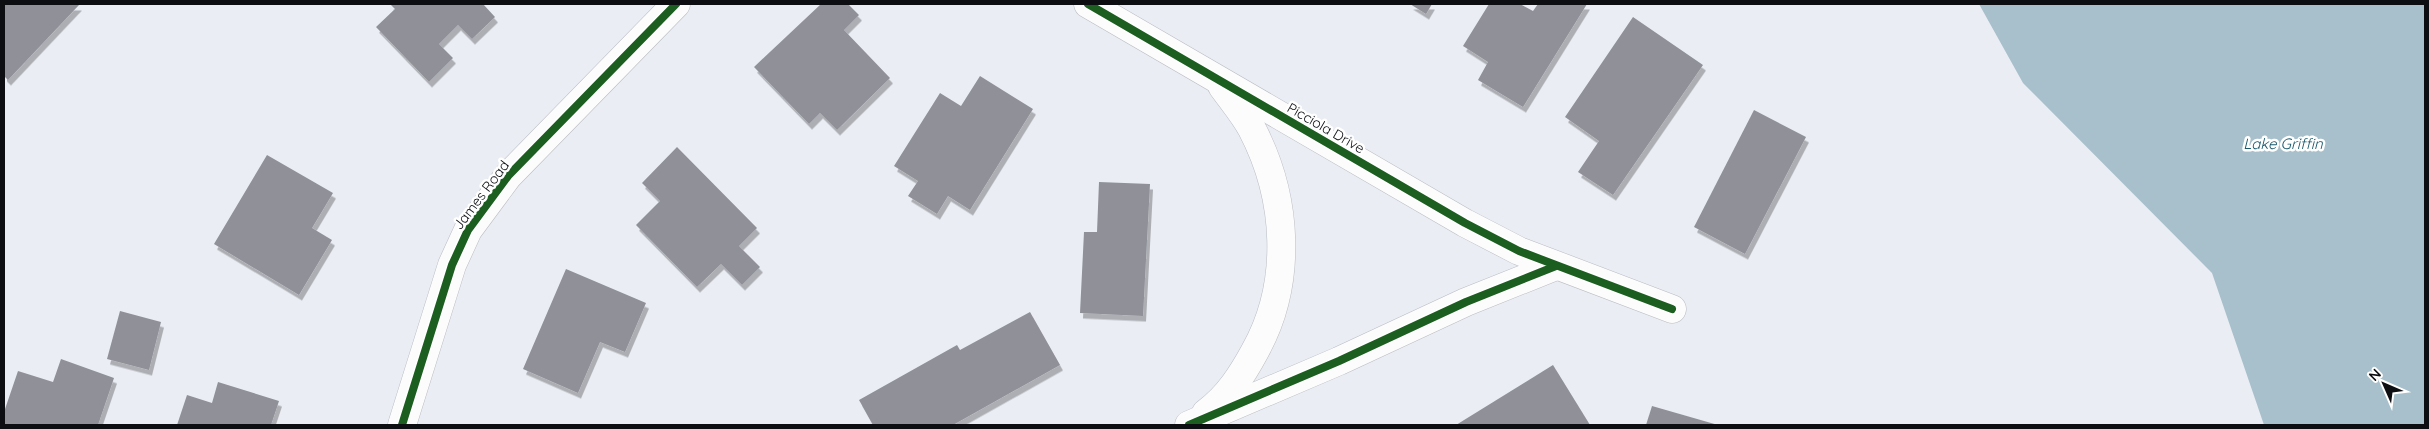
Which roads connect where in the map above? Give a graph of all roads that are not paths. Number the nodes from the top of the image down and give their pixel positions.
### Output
1 (676, 4) edge
2 (1088, 4) edge
3 (1217, 79) junction
4 (1556, 266) junction
5 (1672, 310) dead end
6 (402, 425) edge
7 (1188, 425) edge

1 - 6 street, James Road
2 - 3 street, Picciola Drive
3 - 4 street, Picciola Drive
3 - 7 street
4 - 5 street, Picciola Drive
4 - 7 street

